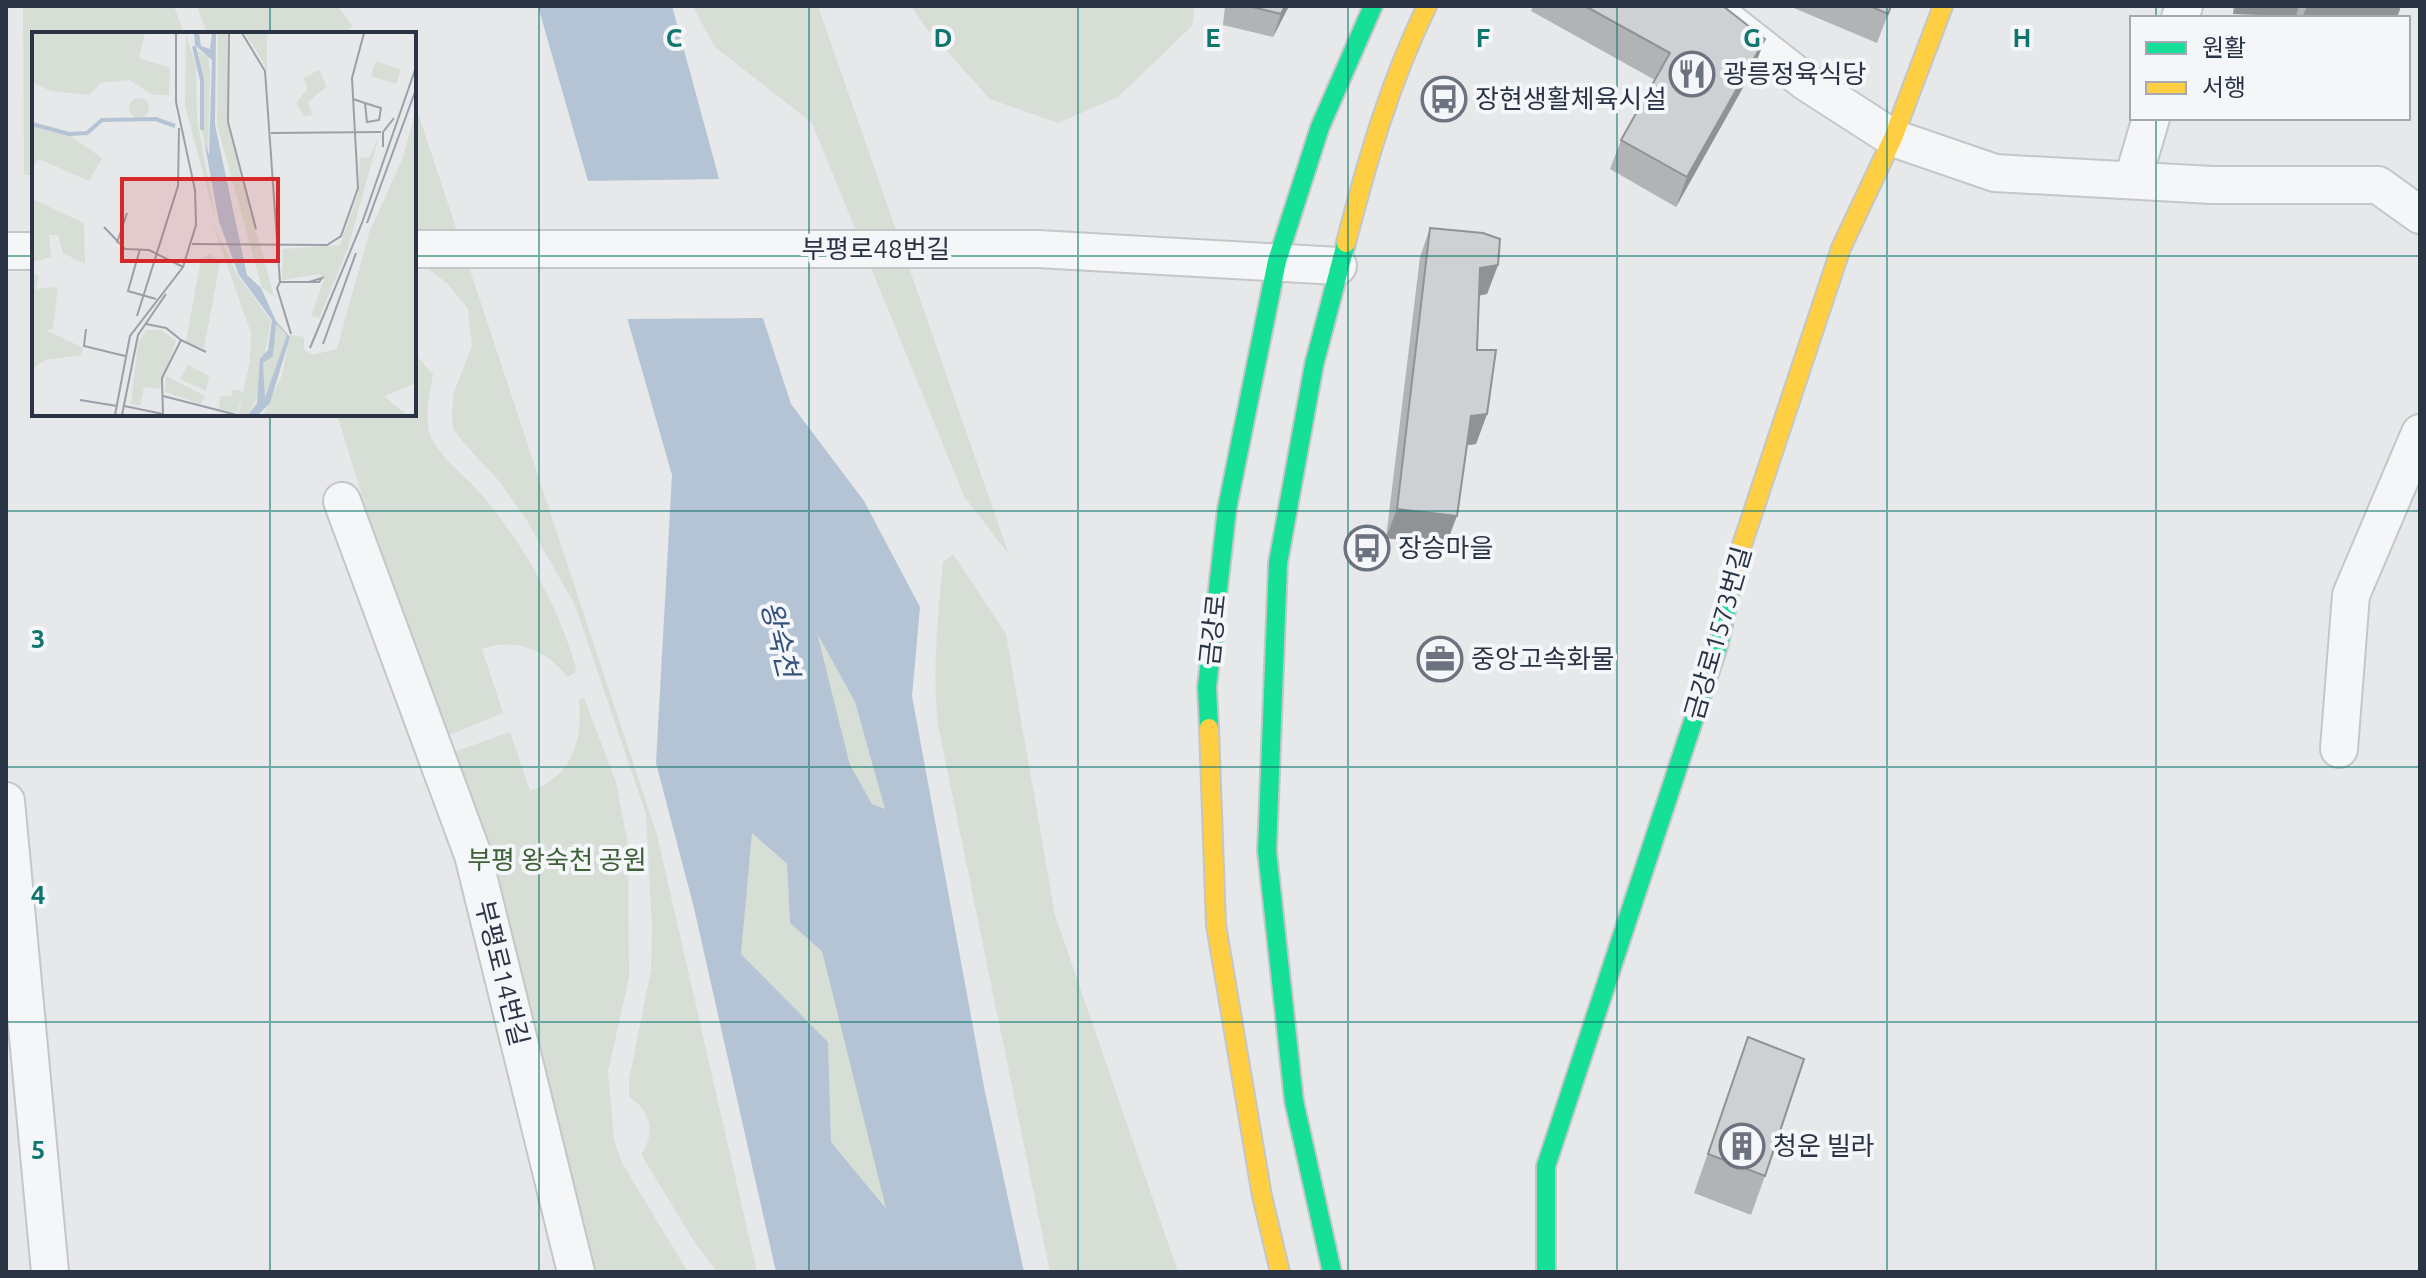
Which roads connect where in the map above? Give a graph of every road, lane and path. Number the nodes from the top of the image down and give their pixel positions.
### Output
1 (1373, 6) edge
2 (1427, 6) edge
3 (1709, 6) edge
4 (1943, 6) edge
5 (2150, 120) edge
6 (1893, 138) junction
7 (2133, 179) junction
8 (2420, 215) edge
9 (416, 249) edge
10 (6, 251) edge
11 (32, 251) edge
12 (1277, 261) junction
13 (1338, 266) junction
14 (2420, 433) edge
15 (342, 501) dead end
16 (2339, 749) dead end
17 (6, 801) edge
18 (50, 1272) edge
19 (576, 1272) edge
20 (1280, 1272) edge
21 (1332, 1272) edge
22 (1546, 1272) edge

1 - 12 main road, 금강로
2 - 13 main road
3 - 6 street
4 - 6 main road, 금강로1573번길
5 - 7 street
6 - 7 street
6 - 22 main road, 금강로1573번길
7 - 8 street
9 - 12 street, 부평로48번길
10 - 11 street
12 - 13 street, 부평로48번길
12 - 20 main road, 금강로
13 - 21 main road
14 - 16 street
15 - 19 street, 부평로14번길
17 - 18 street

